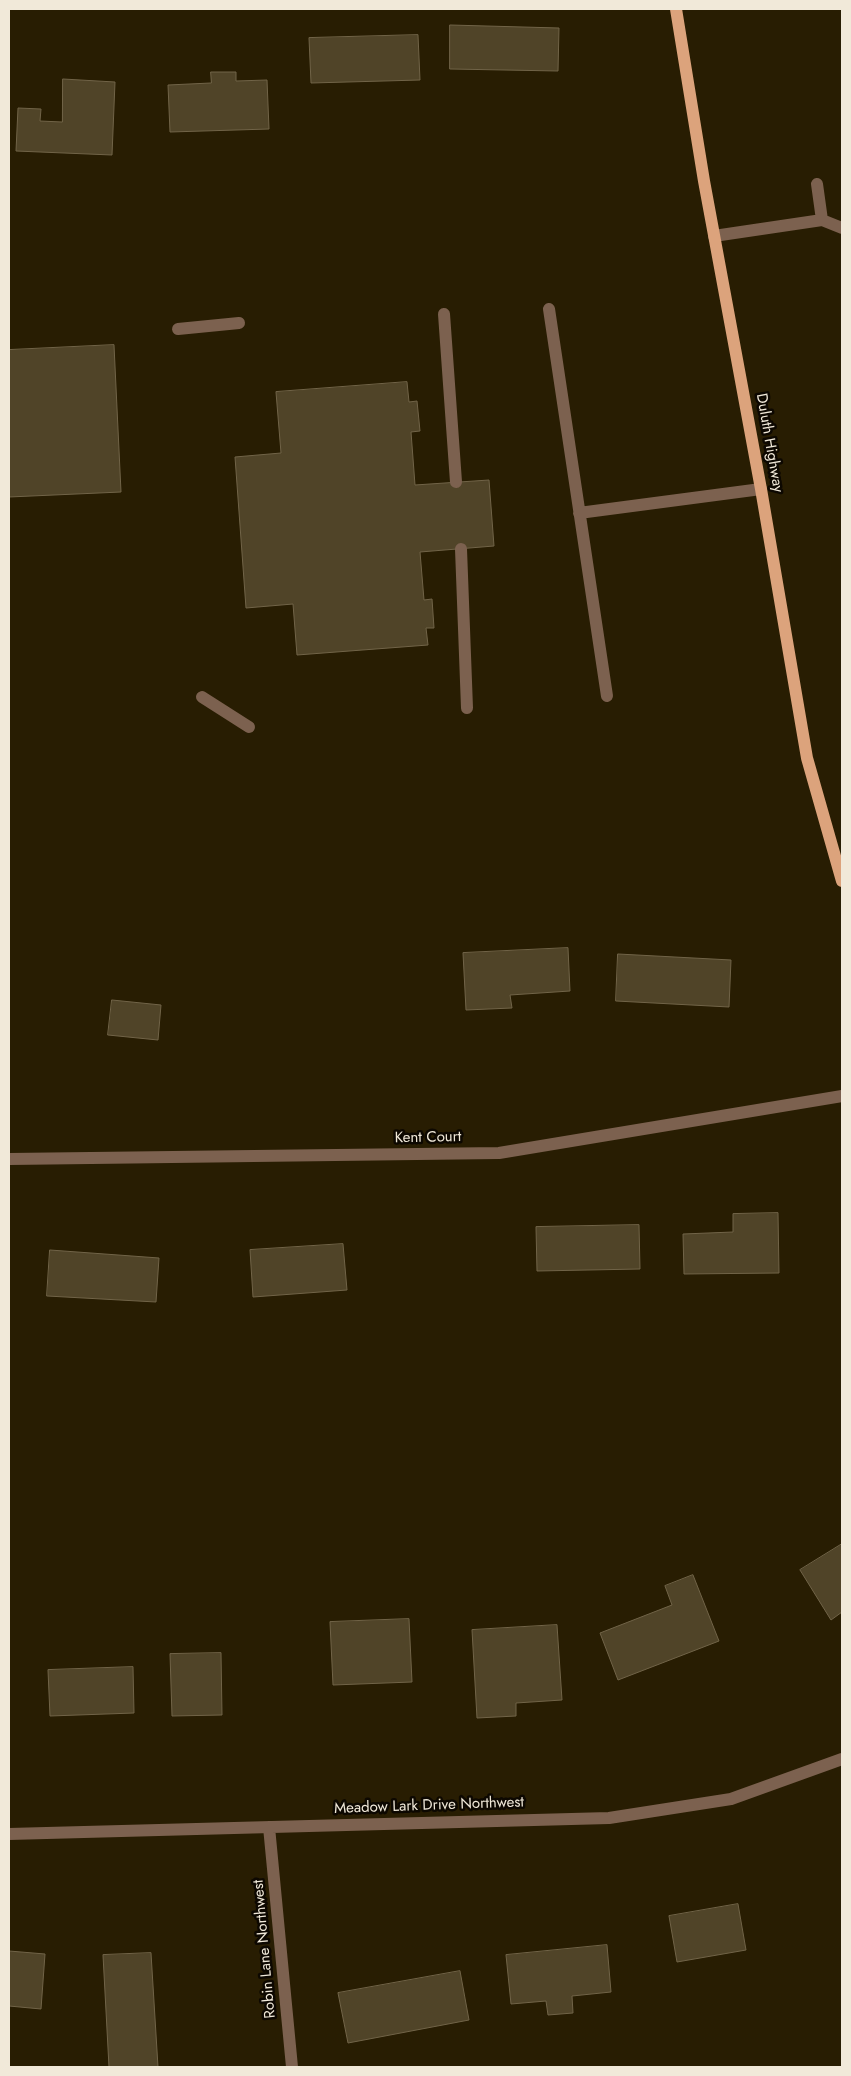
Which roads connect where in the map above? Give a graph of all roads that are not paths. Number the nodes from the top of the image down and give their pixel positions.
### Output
1 (676, 9) edge
2 (817, 184) dead end
3 (822, 220) junction
4 (842, 228) edge
5 (714, 236) junction
6 (549, 309) dead end
7 (444, 314) dead end
8 (239, 323) dead end
9 (178, 329) dead end
10 (456, 482) dead end
11 (761, 489) junction
12 (579, 512) junction
13 (461, 549) dead end
14 (608, 696) dead end
15 (202, 698) dead end
16 (467, 708) dead end
17 (249, 727) dead end
18 (842, 881) edge
19 (842, 1096) edge
20 (9, 1158) edge
21 (842, 1759) edge
22 (269, 1827) junction
23 (9, 1834) edge
24 (292, 2067) edge

1 - 5 main road, Duluth Highway
2 - 3 street
3 - 4 street
3 - 5 street
5 - 11 main road, Duluth Highway
6 - 12 street
7 - 10 street
8 - 9 street
11 - 12 street
11 - 18 main road, Duluth Highway
12 - 14 street
13 - 16 street
15 - 17 street
19 - 20 street, Kent Court
21 - 22 street, Meadow Lark Drive Northwest
22 - 23 street, Meadow Lark Drive Northwest
22 - 24 street, Robin Lane Northwest

